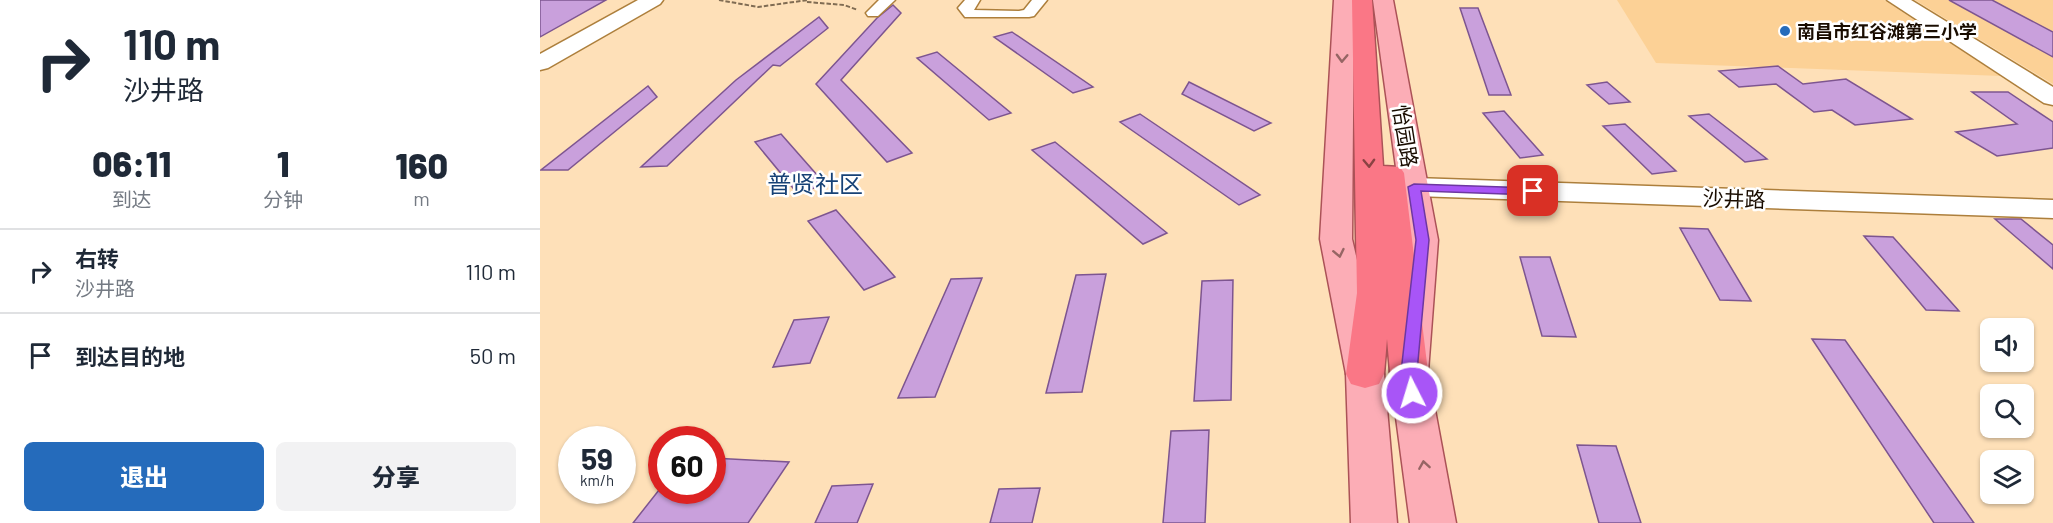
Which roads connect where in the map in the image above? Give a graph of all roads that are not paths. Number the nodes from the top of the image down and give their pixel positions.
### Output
1 (639, 0) edge
2 (653, 0) edge
3 (888, 0) edge
4 (973, 0) edge
5 (1040, 0) edge
6 (1897, 0) edge
7 (1367, 3) edge
8 (874, 12) road end
9 (540, 55) edge
10 (540, 63) edge
11 (2053, 98) edge
12 (1414, 187) junction
13 (2053, 209) edge
14 (1409, 372) junction
15 (1374, 523) edge
16 (1433, 523) edge

1 - 9 street
2 - 10 street
3 - 8 street
4 - 5 street
6 - 11 street
7 - 12 main road, 怡园路
14 -> 7 highway
7 -> 15 main road
12 - 13 street, 沙井路
12 - 14 main road, 怡园路
16 -> 14 main road, 怡园路

